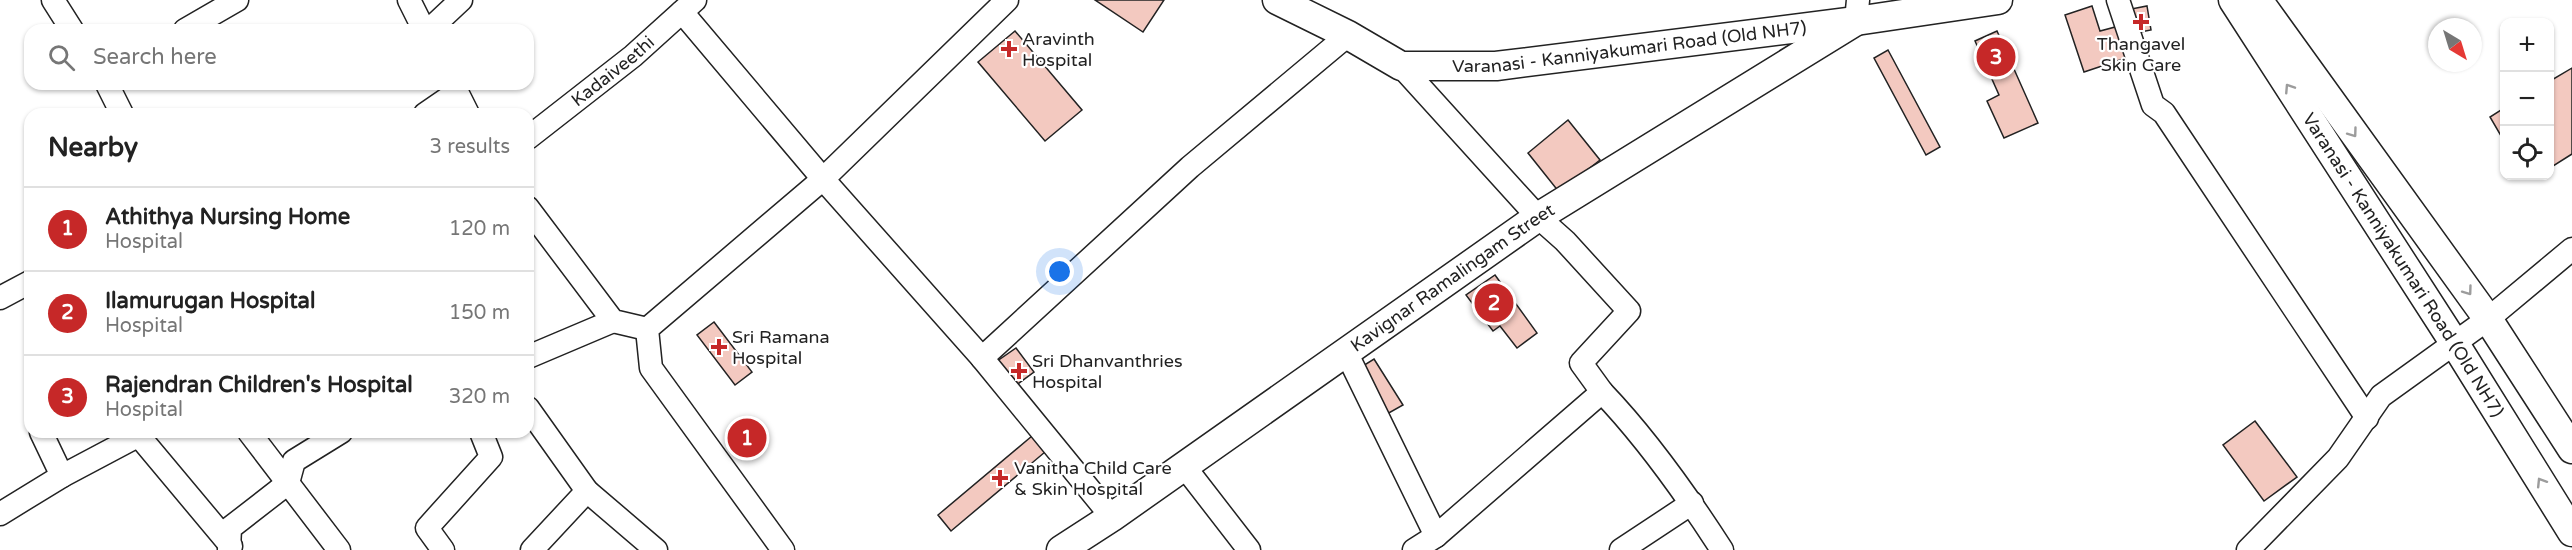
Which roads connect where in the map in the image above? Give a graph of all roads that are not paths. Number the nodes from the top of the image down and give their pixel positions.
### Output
1 (53, 0) edge
2 (237, 0) edge
3 (409, 0) edge
4 (461, 0) edge
5 (1007, 0) edge
6 (1277, 0) edge
7 (1998, 0) edge
8 (2118, 0) edge
9 (2233, 0) edge
10 (2258, 0) edge
11 (688, 6) edge
12 (1857, 11) edge
13 (68, 24) edge
14 (195, 24) edge
15 (421, 24) edge
16 (435, 24) edge
17 (1348, 35) junction
18 (1401, 66) junction
19 (110, 90) edge
20 (453, 90) edge
21 (456, 90) edge
22 (119, 108) edge
23 (432, 108) edge
24 (465, 108) edge
25 (534, 133) edge
26 (823, 179) junction
27 (534, 216) edge
28 (1538, 216) junction
29 (2572, 249) edge
30 (24, 292) edge
31 (0, 298) edge
32 (2488, 319) junction
33 (613, 321) junction
34 (647, 329) junction
35 (2455, 344) junction
36 (1346, 352) junction
37 (534, 354) edge
38 (982, 358) junction
39 (1602, 392) junction
40 (534, 416) edge
41 (2367, 418) junction
42 (44, 438) edge
43 (134, 438) edge
44 (145, 438) edge
45 (254, 438) edge
46 (331, 438) edge
47 (484, 438) edge
48 (2572, 449) edge
49 (1184, 466) junction
50 (62, 476) junction
51 (288, 483) junction
52 (587, 491) junction
53 (1692, 503) junction
54 (0, 514) edge
55 (1112, 517) junction
56 (2572, 532) edge
57 (1436, 536) junction
58 (230, 548) edge
59 (339, 550) edge
60 (443, 550) edge
61 (532, 550) edge
62 (656, 550) edge
63 (783, 550) edge
64 (1061, 550) edge
65 (1249, 550) edge
66 (1414, 550) edge
67 (1621, 550) edge
68 (1722, 550) edge
69 (2248, 550) edge

1 - 13 street
2 - 14 street
3 - 15 street
4 - 16 street
5 - 26 street
6 - 17 main road
7 - 12 main road, Varanasi - Kanniyakumari Road (Old NH7)
8 - 41 street
35 -> 9 main road, Varanasi - Kanniyakumari Road (Old NH7)
10 -> 32 main road, Varanasi - Kanniyakumari Road (Old NH7)
11 - 25 street, Kadaiveethi
11 - 26 street
12 - 18 main road, Varanasi - Kanniyakumari Road (Old NH7)
12 - 28 main road, Kavignar Ramalingam Street
17 - 18 main road
17 - 38 street
18 - 28 street
19 - 22 street
20 - 23 street
21 - 24 street
26 - 34 street
26 - 38 street
27 - 33 street
28 - 36 main road, Kavignar Ramalingam Street
28 - 39 street
29 - 32 street
30 - 31 street
32 - 35 street
32 - 48 main road, Varanasi - Kanniyakumari Road (Old NH7)
33 - 34 street
33 - 37 street
34 - 63 street
35 - 41 street
56 -> 35 main road, Varanasi - Kanniyakumari Road (Old NH7)
36 - 49 main road, Kavignar Ramalingam Street
36 - 57 street
38 - 55 street
39 - 53 street
39 - 57 street
40 - 52 street
41 - 69 street
42 - 50 street
43 - 50 street
44 - 58 street
45 - 51 street
46 - 51 street
47 - 60 street
49 - 55 main road, Kavignar Ramalingam Street
49 - 65 street
50 - 54 street
51 - 58 street
51 - 59 street
52 - 61 street
52 - 62 street
53 - 67 street
53 - 68 street
55 - 64 main road, Kavignar Ramalingam Street
57 - 66 street

